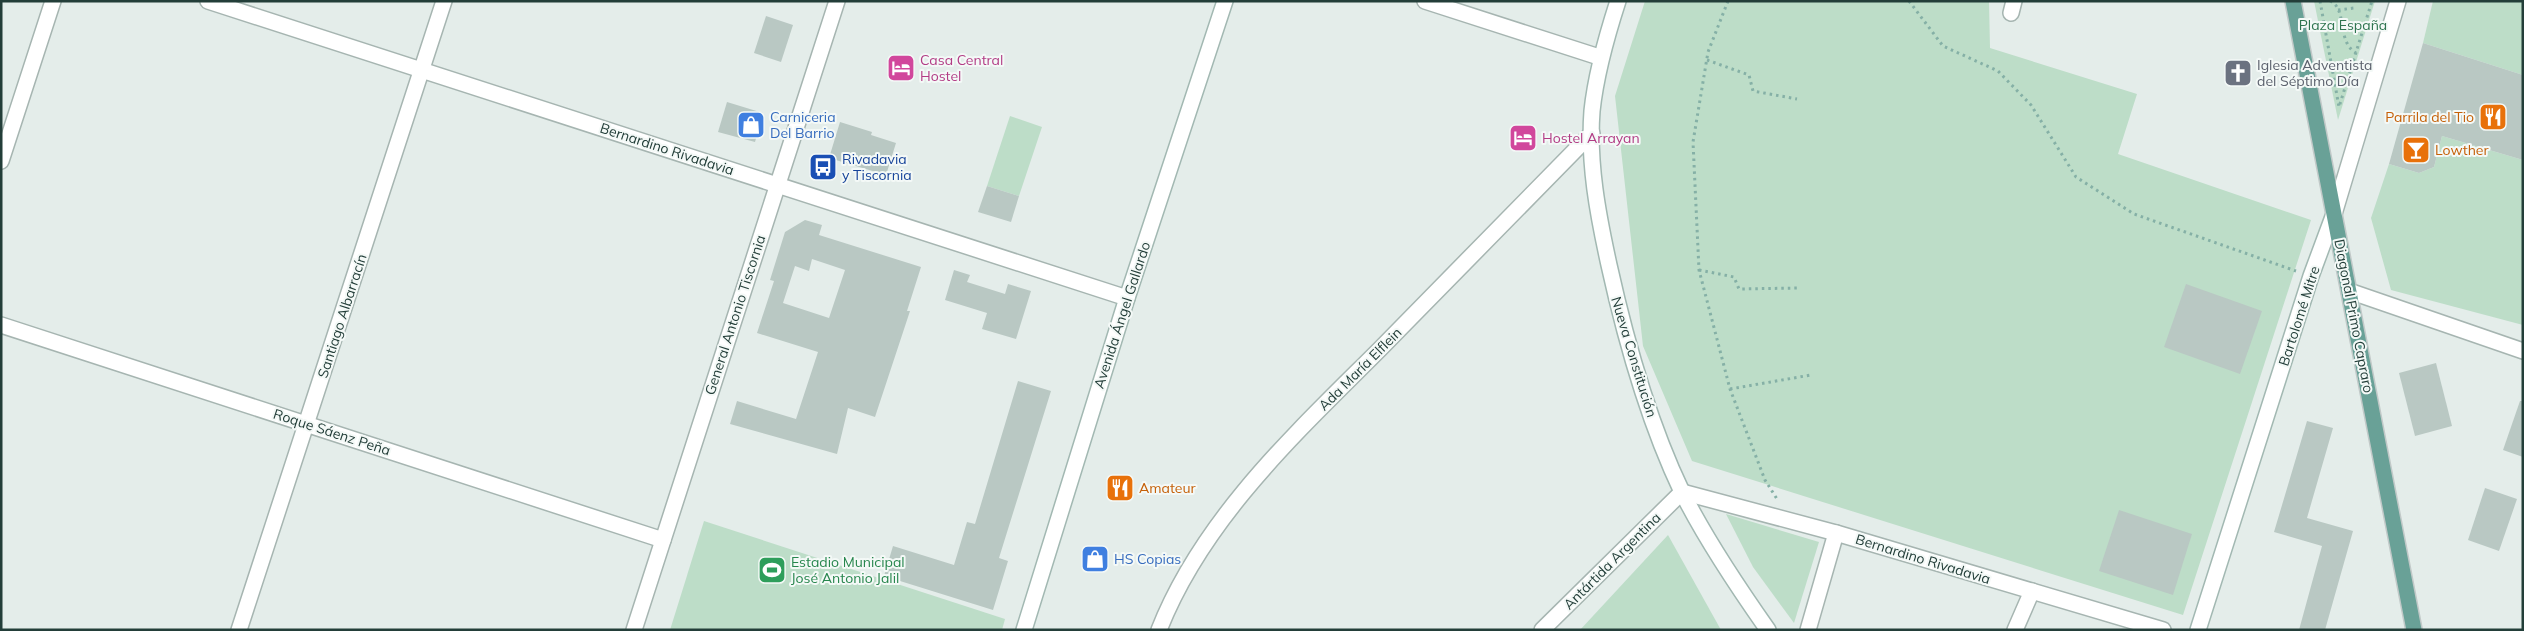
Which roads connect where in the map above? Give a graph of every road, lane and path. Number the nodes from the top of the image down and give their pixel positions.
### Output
1 (53, 1) edge
2 (208, 1) edge
3 (444, 1) edge
4 (837, 1) edge
5 (1225, 1) edge
6 (1425, 1) edge
7 (1618, 1) edge
8 (1728, 1) edge
9 (1908, 1) edge
10 (2293, 1) edge
11 (2320, 1) edge
12 (2330, 1) edge
13 (2372, 1) edge
14 (2398, 1) edge
15 (2354, 8) dead end
16 (2338, 10) junction
17 (2356, 53) junction
18 (1599, 58) junction
19 (1707, 60) junction
20 (421, 70) junction
21 (1797, 99) dead end
22 (1592, 133) junction
23 (1, 161) edge
24 (777, 184) junction
25 (2334, 214) junction
26 (1698, 270) junction
27 (2311, 276) junction
28 (1798, 288) dead end
29 (2349, 291) junction
30 (1127, 298) junction
31 (1, 325) edge
32 (2523, 351) edge
33 (1811, 376) dead end
34 (1730, 389) junction
35 (307, 424) junction
36 (1682, 492) junction
37 (1790, 520) junction
38 (1836, 533) junction
39 (663, 540) junction
40 (2032, 591) junction
41 (240, 630) edge
42 (634, 630) edge
43 (1024, 630) edge
44 (1159, 630) edge
45 (1542, 630) edge
46 (1768, 630) edge
47 (1808, 630) edge
48 (2015, 630) edge
49 (2163, 630) edge
50 (2198, 630) edge
51 (2414, 630) edge

1 - 23 street
2 - 20 street, Bernardino Rivadavia
3 - 20 street, Santiago Albarracín
4 - 24 street, General Antonio Tiscornia
5 - 30 street, Avenida Ángel Gallardo
6 - 18 street
7 - 18 street
8 - 19 path
9 - 27 path
10 - 25 main road, Diagonal Primo Capraro
11 - 17 path
12 - 16 path
13 - 17 path
14 - 25 street, Bartolomé Mitre
15 - 16 path
16 - 17 path
18 - 22 street, Nueva Constitución
19 - 21 path
19 - 26 path
20 - 24 street, Bernardino Rivadavia
20 - 35 street, Santiago Albarracín
22 - 36 street, Nueva Constitución
22 - 44 street, Ada María Elflein
24 - 30 street, Bernardino Rivadavia
24 - 39 street, General Antonio Tiscornia
25 - 27 street, Bartolomé Mitre
25 - 29 main road, Diagonal Primo Capraro
26 - 28 path
26 - 34 path
27 - 50 street, Bartolomé Mitre
29 - 32 street
29 - 51 main road, Diagonal Primo Capraro
30 - 43 street, Avenida Ángel Gallardo
31 - 35 street, Roque Sáenz Peña
33 - 34 path
34 - 37 path
35 - 39 street, Roque Sáenz Peña
35 - 41 street, Santiago Albarracín
36 - 37 street, Bernardino Rivadavia
36 - 45 street, Antártida Argentina
36 - 46 street, Nueva Constitución
37 - 38 street, Bernardino Rivadavia
38 - 40 street, Bernardino Rivadavia
38 - 47 street
39 - 42 street, General Antonio Tiscornia
40 - 48 street
40 - 49 street, Bernardino Rivadavia

